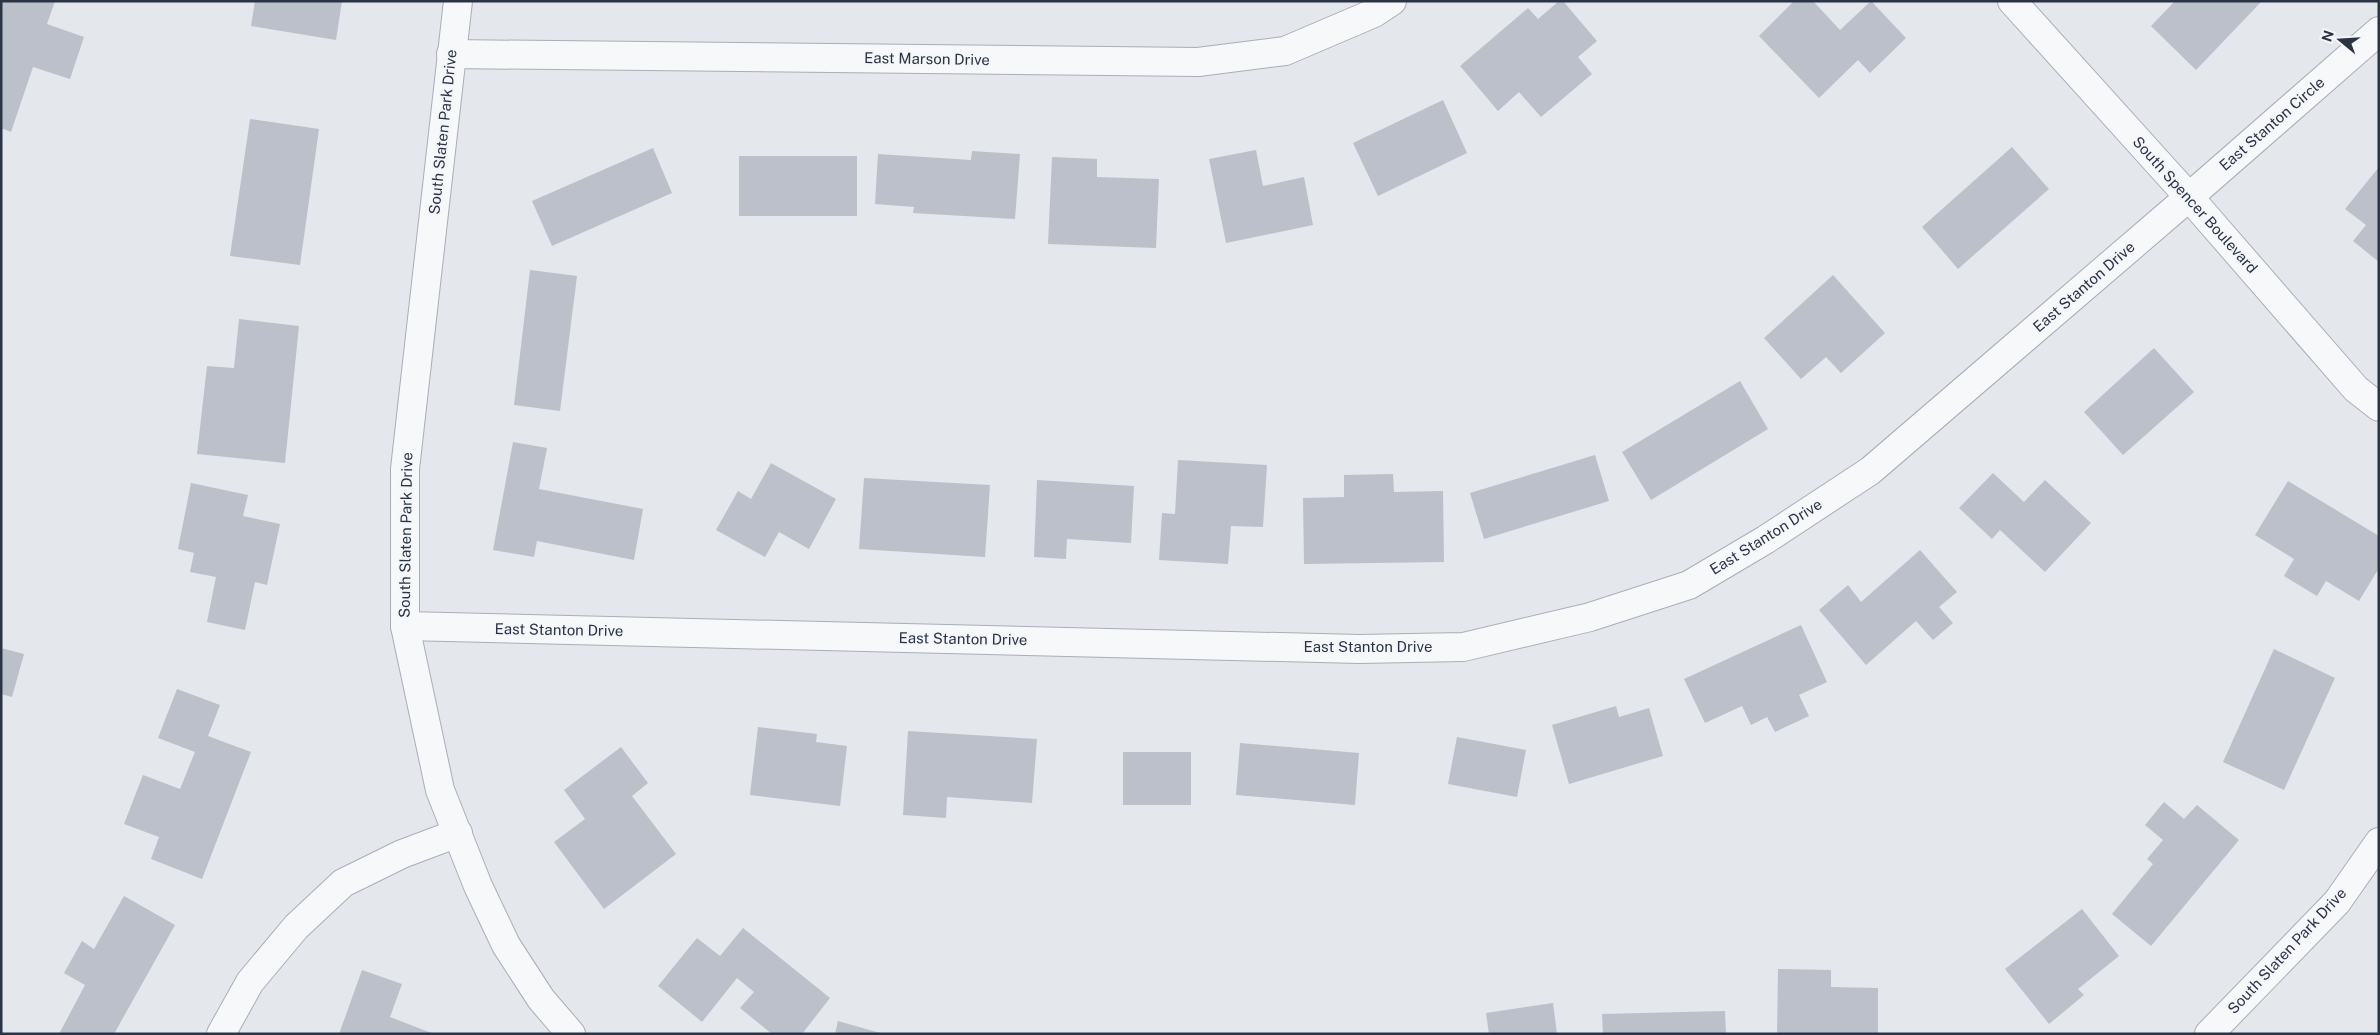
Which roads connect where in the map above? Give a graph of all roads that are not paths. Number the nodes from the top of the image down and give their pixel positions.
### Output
1 (458, 1) edge
2 (1392, 1) edge
3 (2012, 1) edge
4 (2379, 30) edge
5 (451, 54) junction
6 (2189, 198) junction
7 (2379, 408) edge
8 (405, 626) junction
9 (458, 833) junction
10 (2379, 842) edge
11 (221, 1034) edge
12 (571, 1034) edge
13 (2209, 1034) edge

1 - 5 street, South Slaten Park Drive
2 - 5 street, East Marson Drive
3 - 6 street, South Spencer Boulevard
4 - 6 street, East Stanton Circle
5 - 8 street, South Slaten Park Drive
6 - 7 street, South Spencer Boulevard
6 - 8 street, East Stanton Drive
8 - 9 street, South Slaten Park Drive
9 - 11 street
9 - 12 street, South Slaten Park Drive
10 - 13 street, South Slaten Park Drive

